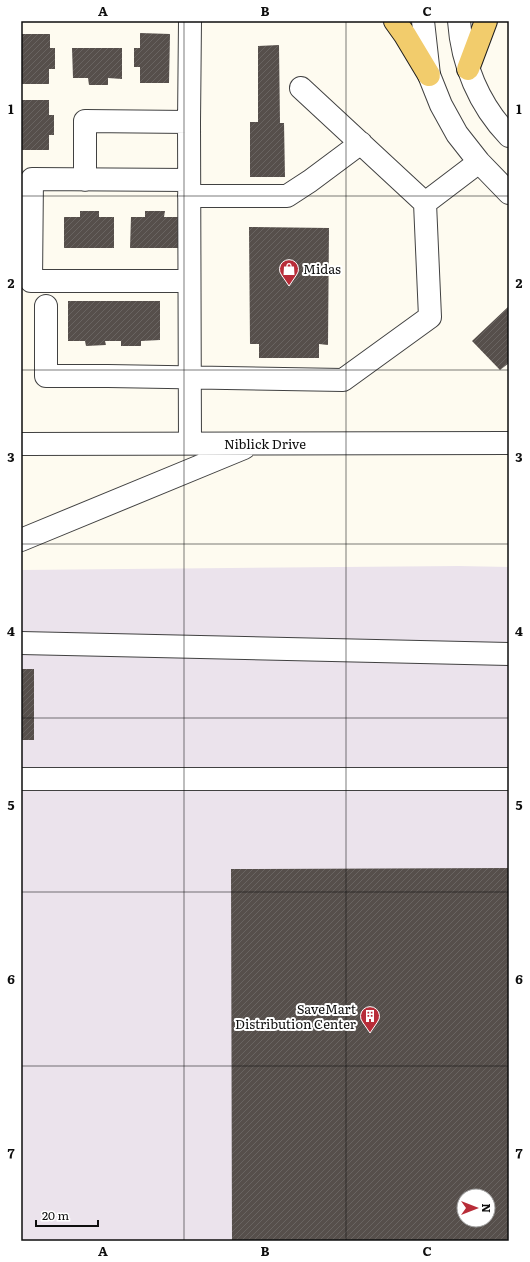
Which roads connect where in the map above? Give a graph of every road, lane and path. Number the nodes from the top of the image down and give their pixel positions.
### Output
1 (190, 21) edge
2 (395, 21) edge
3 (424, 21) edge
4 (459, 21) edge
5 (486, 21) edge
6 (468, 70) junction
7 (429, 75) junction
8 (301, 88) dead end
9 (189, 122) junction
10 (509, 136) edge
11 (361, 143) junction
12 (479, 162) junction
13 (85, 180) junction
14 (189, 188) junction
15 (509, 193) edge
16 (425, 203) junction
17 (189, 281) junction
18 (46, 306) dead end
19 (190, 377) junction
20 (190, 443) junction
21 (509, 443) edge
22 (21, 444) edge
23 (254, 444) junction
24 (21, 540) edge
25 (21, 643) edge
26 (509, 654) edge
27 (21, 779) edge
28 (509, 779) edge

1 - 9 street
2 - 7 main road
3 - 7 street
4 - 6 street
5 - 6 main road
6 - 10 street
7 - 12 street
8 - 11 street
9 - 13 street
9 - 14 street
11 - 14 street
11 - 16 street
12 - 15 street
12 - 16 street
13 - 14 street
13 - 17 street
14 - 17 street
16 - 19 street
17 - 19 street
18 - 19 street
19 - 20 street
20 - 22 street, Niblick Drive
20 - 23 street, Niblick Drive
21 - 23 street, Niblick Drive
23 - 24 street
25 - 26 street
27 - 28 street

